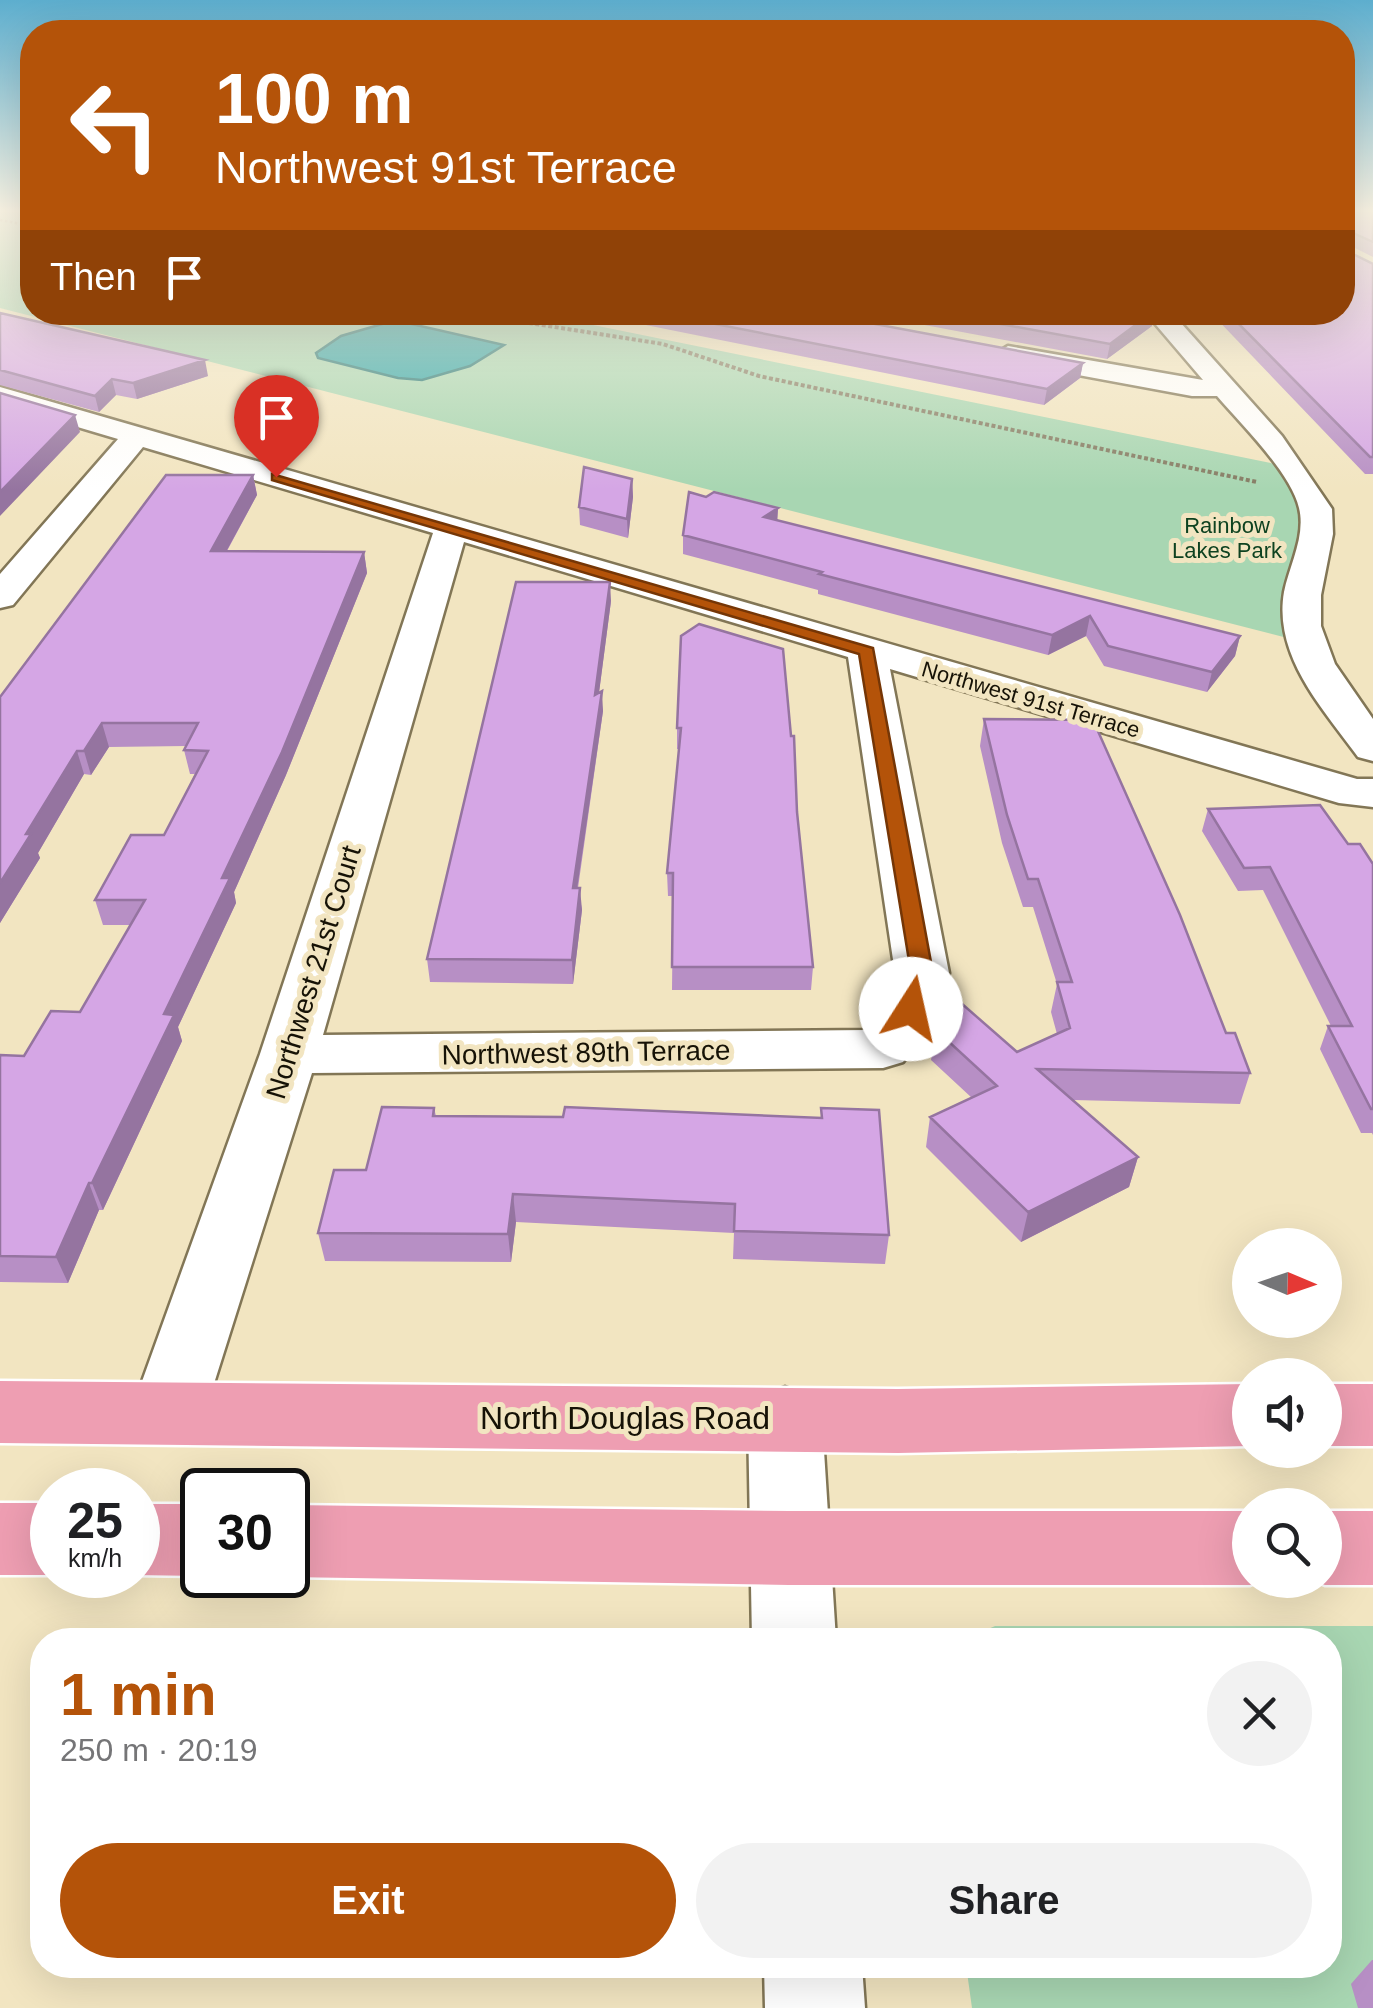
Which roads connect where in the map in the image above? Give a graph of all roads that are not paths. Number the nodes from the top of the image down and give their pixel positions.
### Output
1 (1168, 325) edge
2 (981, 349) edge
3 (1222, 388) junction
4 (0, 395) edge
5 (137, 434) junction
6 (451, 530) junction
7 (0, 597) edge
8 (867, 651) junction
9 (1373, 748) edge
10 (1373, 793) edge
11 (289, 1054) junction
12 (0, 1412) edge
13 (168, 1412) junction
14 (1342, 1414) edge
15 (1373, 1414) edge
16 (1232, 1415) edge
17 (785, 1419) junction
18 (0, 1538) edge
19 (30, 1539) edge
20 (310, 1541) edge
21 (788, 1548) junction
22 (1232, 1548) edge
23 (1342, 1548) edge
24 (1373, 1548) edge
25 (793, 1628) edge
26 (813, 1978) edge
27 (815, 2008) edge

1 - 3 street
2 - 3 street
3 - 9 street
4 - 5 street, Northwest 91st Terrace
5 - 6 street, Northwest 91st Terrace
5 - 7 street
6 - 8 street, Northwest 91st Terrace
6 - 11 street, Northwest 21st Court
8 - 10 street, Northwest 91st Terrace
8 - 11 street, Northwest 89th Terrace
11 - 13 street, Northwest 21st Court
12 - 13 main road, North Douglas Road
13 - 17 main road, North Douglas Road
14 - 15 main road
16 - 17 main road, North Douglas Road
17 - 21 street
18 - 19 main road
20 - 21 main road
21 - 22 main road
21 - 25 street
23 - 24 main road
26 - 27 street

